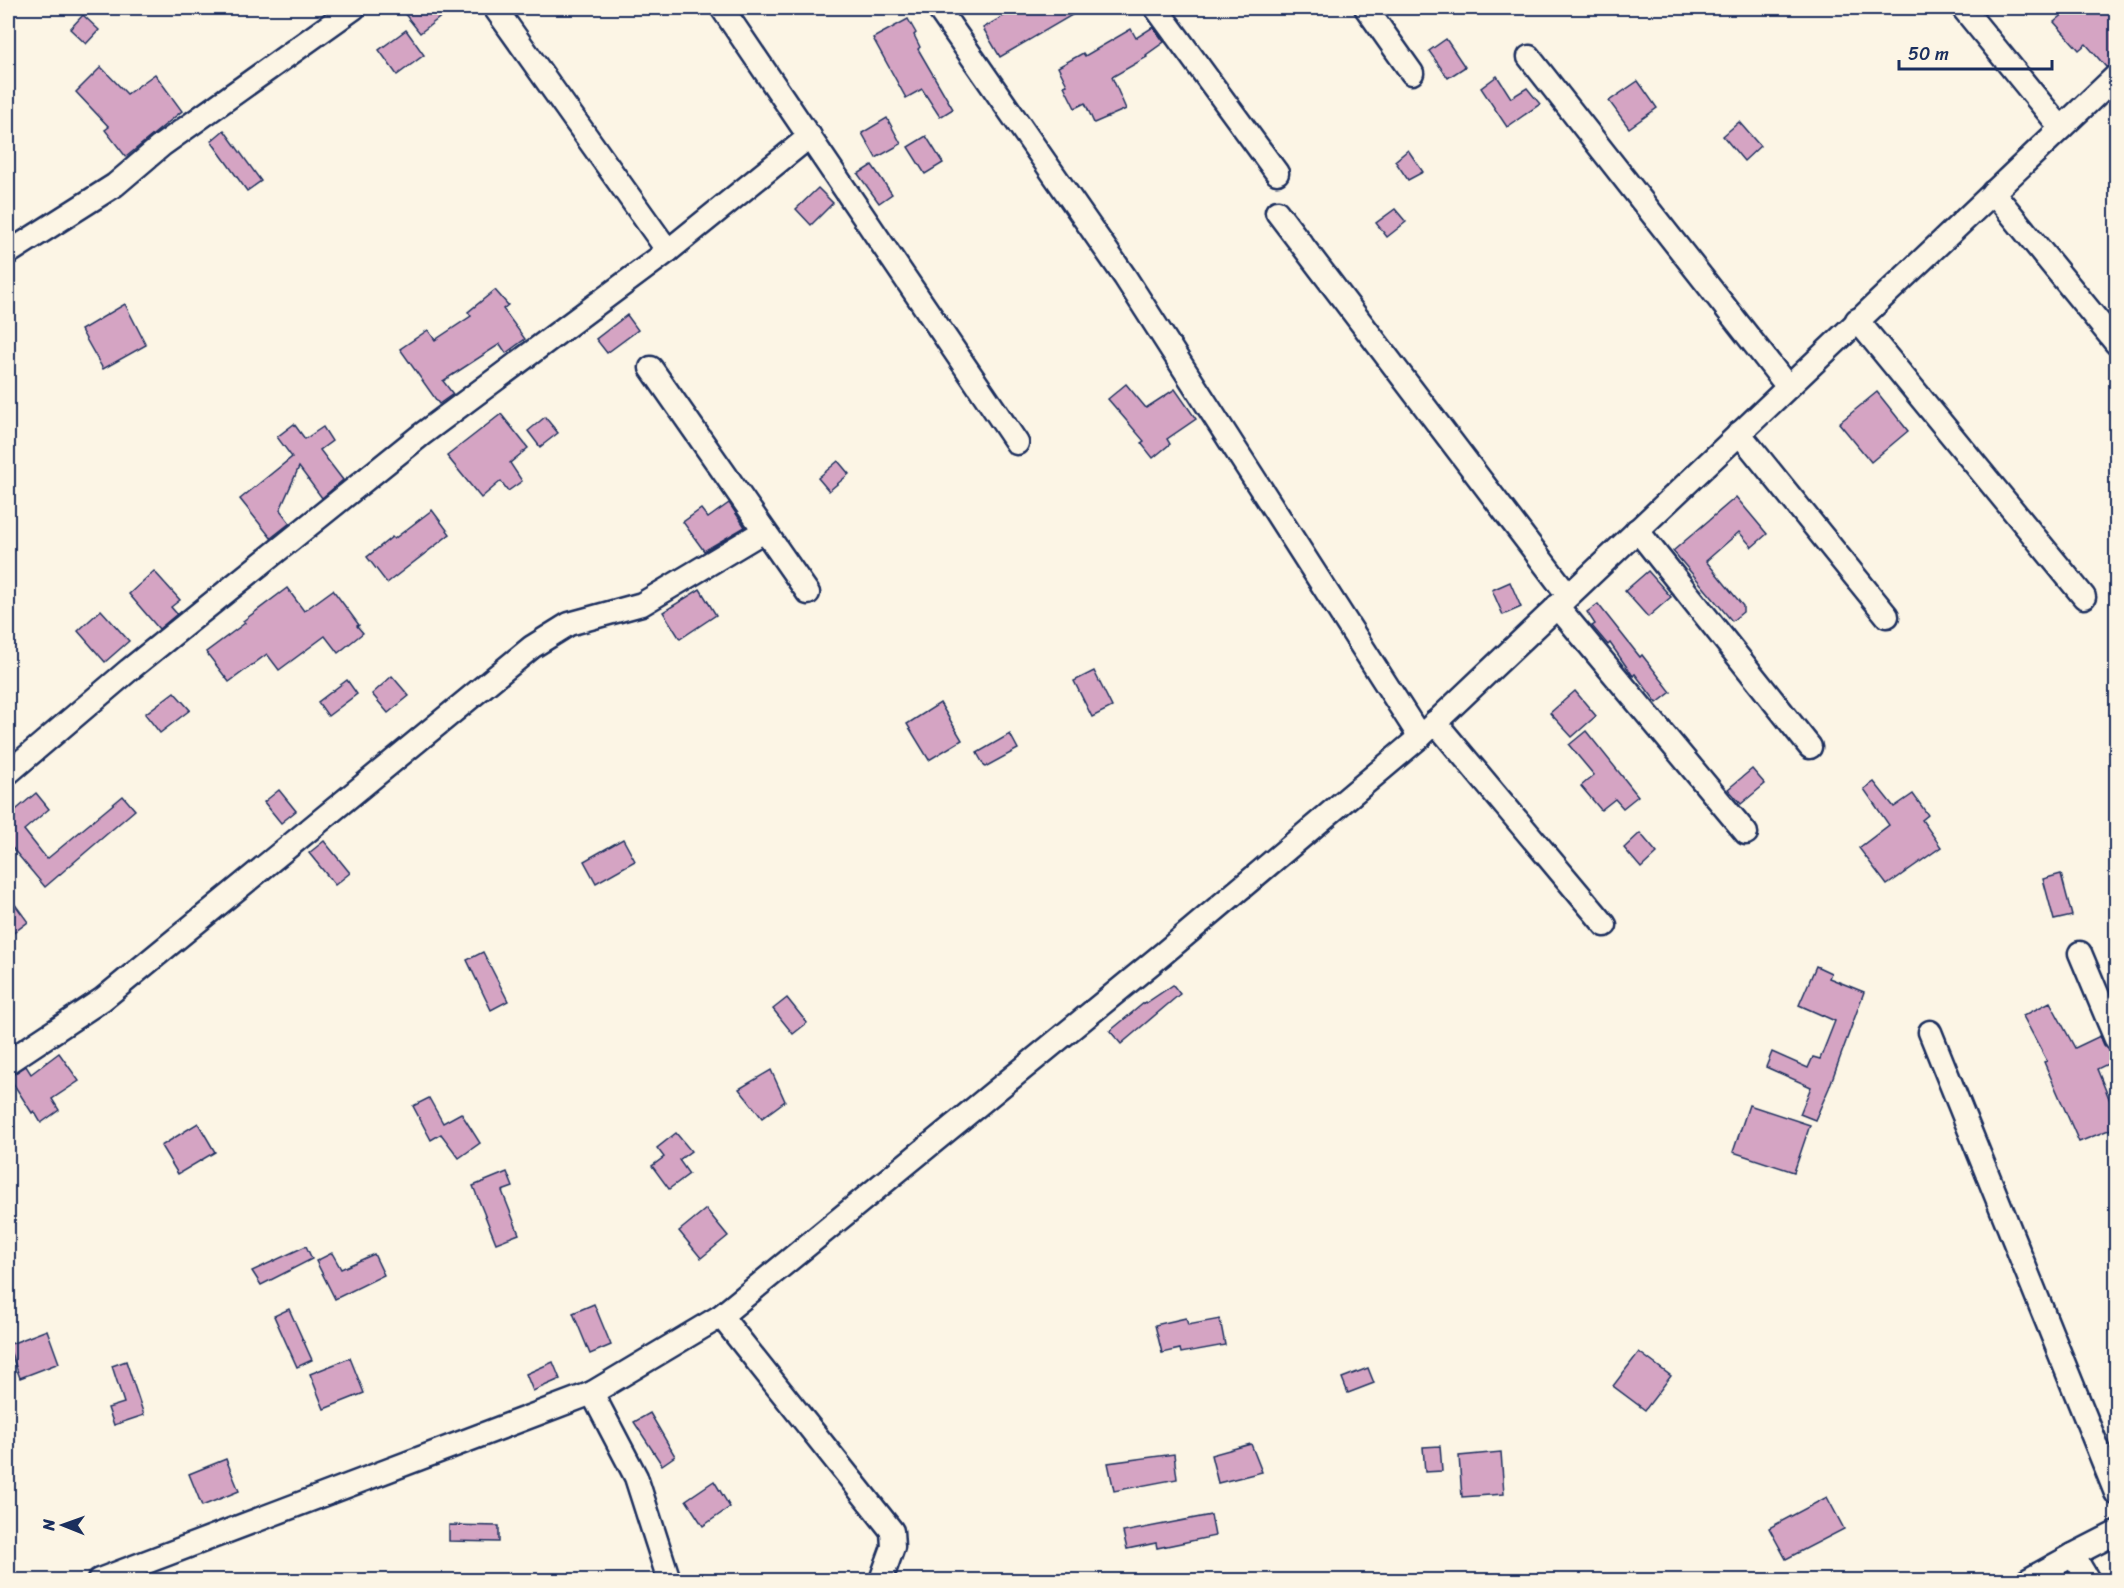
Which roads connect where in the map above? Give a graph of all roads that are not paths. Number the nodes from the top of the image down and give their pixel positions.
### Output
1 (354, 8) edge
2 (495, 8) edge
3 (722, 8) edge
4 (938, 8) edge
5 (1156, 8) edge
6 (1366, 8) edge
7 (1964, 8) edge
8 (1529, 57) dead end
9 (1412, 73) dead end
10 (2116, 76) edge
11 (2061, 128) junction
12 (810, 136) junction
13 (1277, 173) dead end
14 (1993, 192) junction
15 (1277, 212) dead end
16 (668, 251) junction
17 (8, 253) edge
18 (1857, 320) junction
19 (2116, 343) edge
20 (651, 368) dead end
21 (1788, 387) junction
22 (1739, 433) junction
23 (1017, 443) dead end
24 (1636, 530) junction
25 (764, 531) junction
26 (808, 593) dead end
27 (2084, 597) dead end
28 (1563, 601) junction
29 (1887, 616) dead end
30 (1427, 729) junction
31 (1810, 747) dead end
32 (8, 773) edge
33 (1746, 833) dead end
34 (1605, 925) dead end
35 (2080, 953) dead end
36 (1930, 1032) dead end
37 (2116, 1039) edge
38 (8, 1062) edge
39 (721, 1316) junction
40 (592, 1393) junction
41 (2116, 1493) edge
42 (2116, 1533) edge
43 (2073, 1555) junction
44 (99, 1581) edge
45 (669, 1581) edge
46 (880, 1581) edge
47 (2028, 1581) edge
48 (2088, 1581) edge

1 - 17 street
2 - 16 street
3 - 12 street
4 - 30 street
5 - 13 street
6 - 9 street
7 - 11 street
8 - 21 street
10 - 11 street
11 - 14 street
12 - 16 street
12 - 23 street
14 - 18 street
14 - 19 street
15 - 28 street
16 - 32 street
18 - 21 street
18 - 27 street
20 - 25 street
21 - 22 street
22 - 24 street
22 - 29 street
24 - 28 street
24 - 31 street
25 - 26 street
25 - 38 street
28 - 30 street
28 - 33 street
30 - 34 street
30 - 39 street
35 - 37 street
36 - 41 street
39 - 40 street
39 - 46 street
40 - 44 street
40 - 45 street
42 - 43 street
43 - 47 street
43 - 48 street

